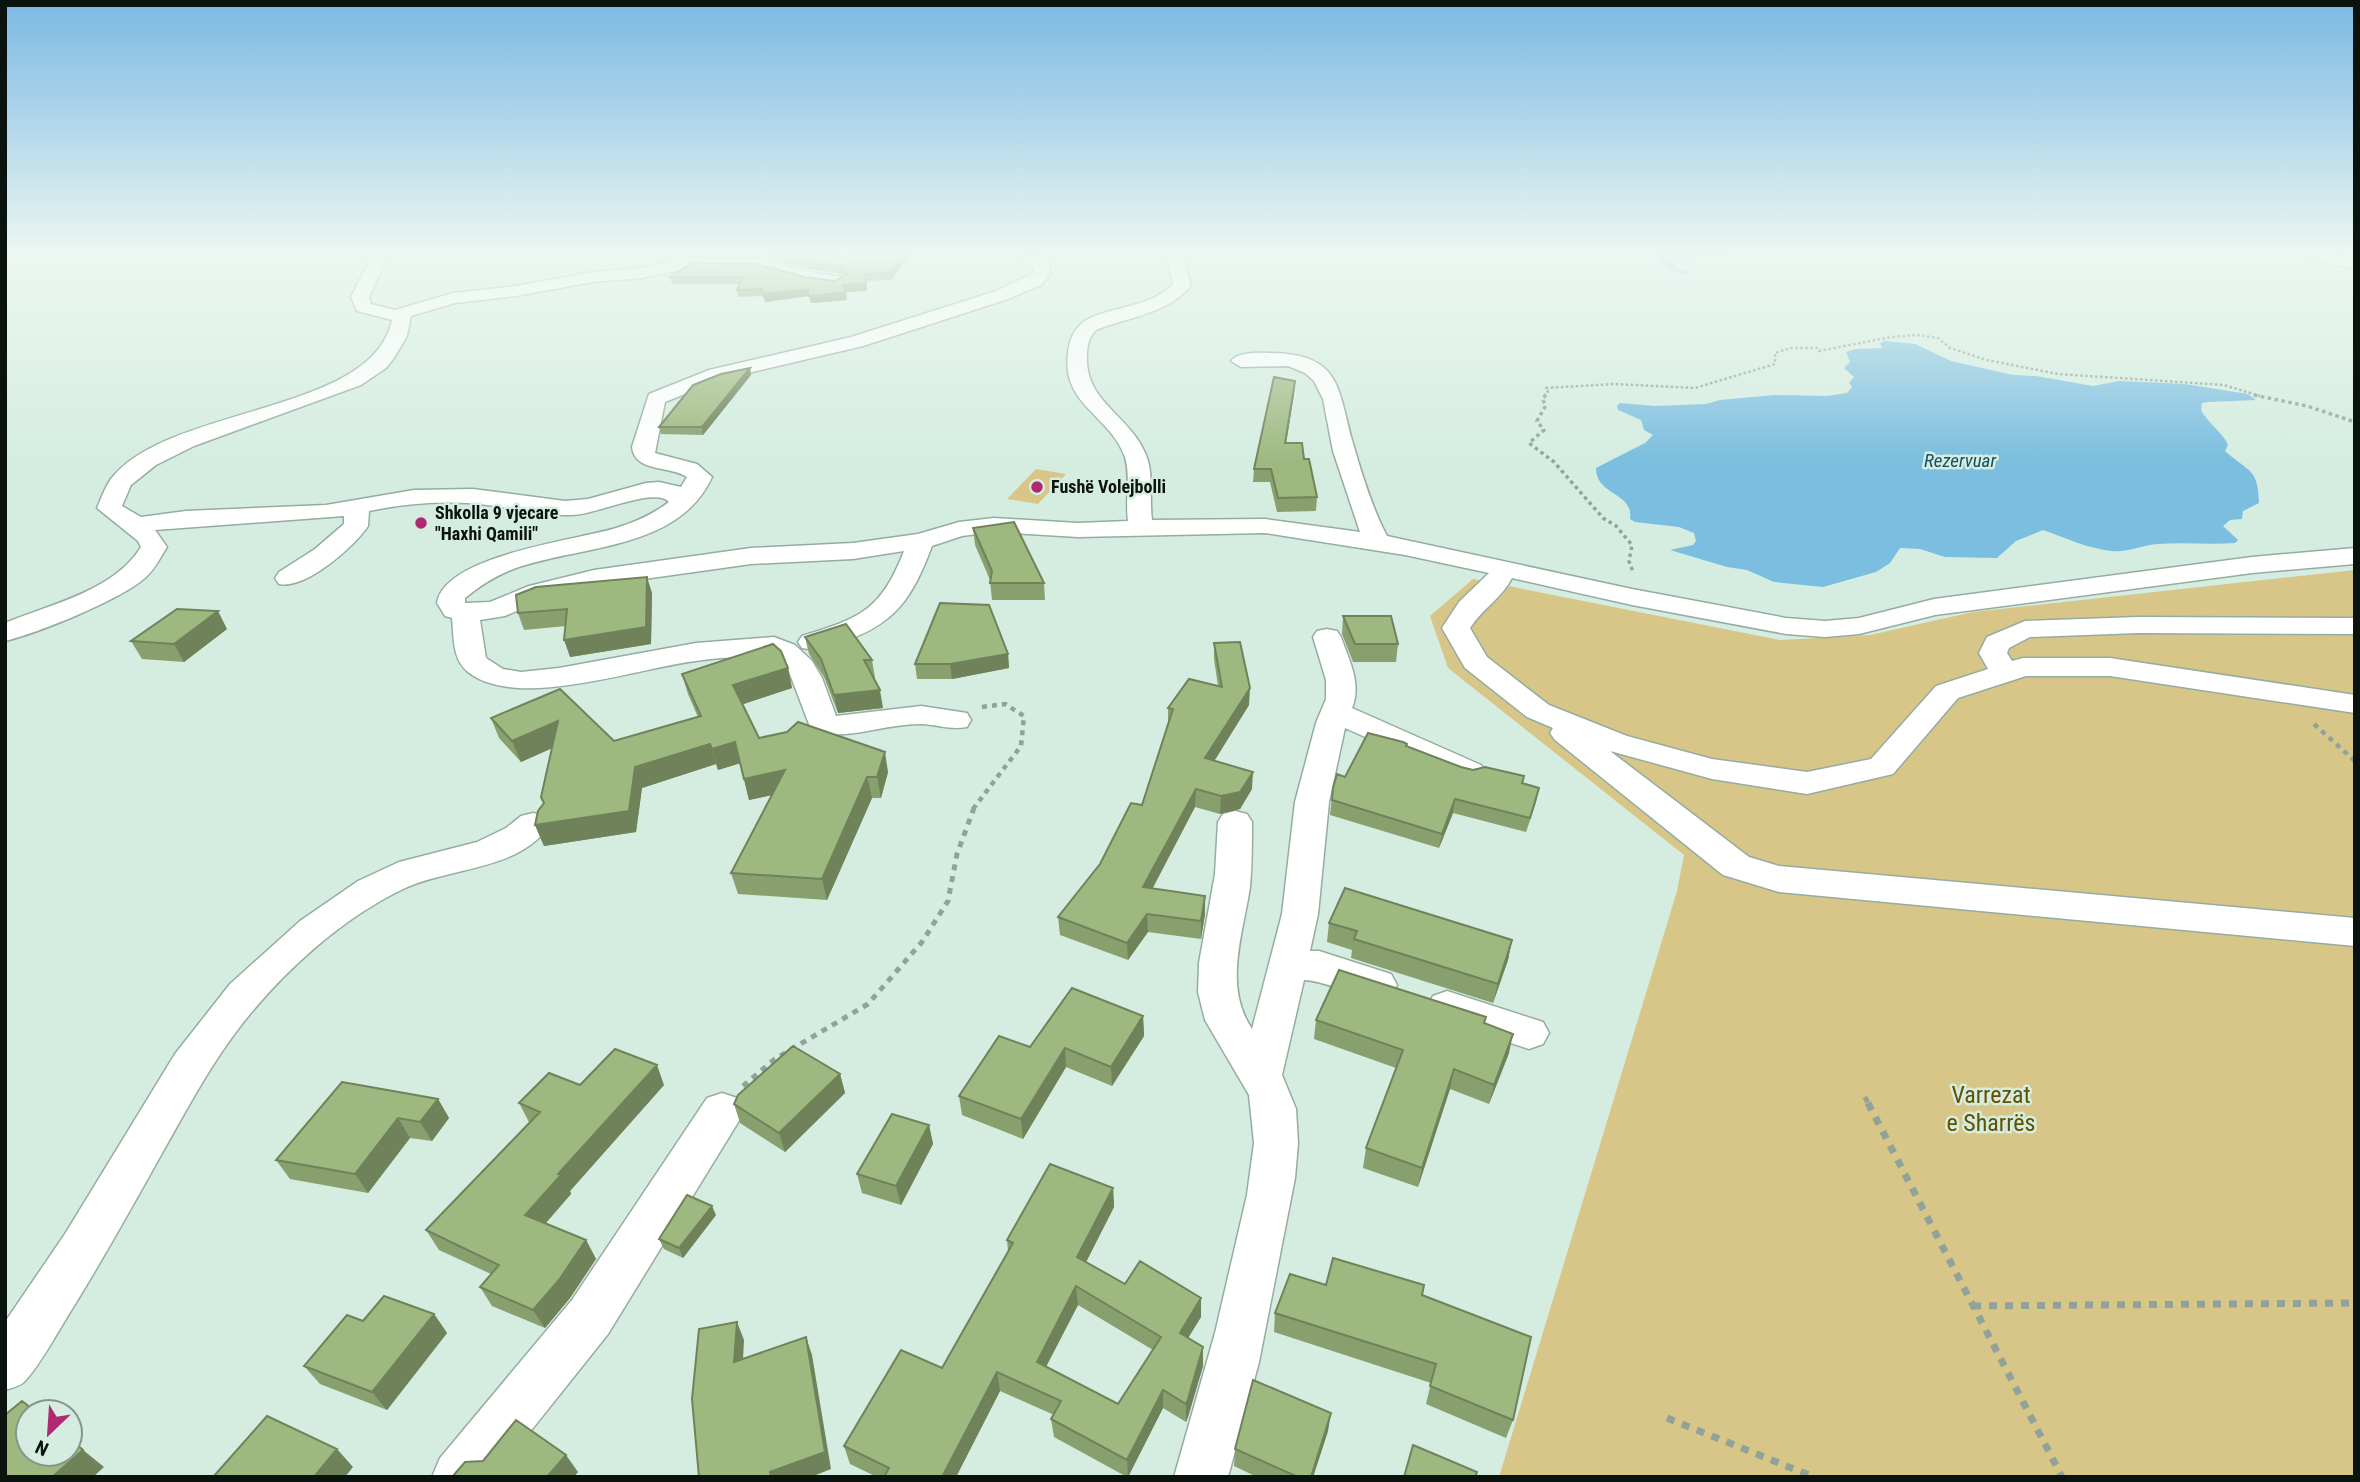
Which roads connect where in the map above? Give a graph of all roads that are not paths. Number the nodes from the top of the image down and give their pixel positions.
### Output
1 (402, 322) edge
2 (918, 322) edge
3 (1100, 322) edge
4 (1241, 361) dead end
5 (682, 498) junction
6 (357, 507) junction
7 (140, 526) junction
8 (1141, 527) junction
9 (921, 541) junction
10 (1378, 542) junction
11 (2355, 556) edge
12 (1504, 570) junction
13 (288, 578) dead end
14 (465, 613) junction
15 (2355, 626) edge
16 (5, 633) edge
17 (1327, 637) dead end
18 (787, 649) junction
19 (2005, 673) junction
20 (2355, 704) edge
21 (1538, 711) junction
22 (1336, 712) junction
23 (956, 720) road end
24 (1471, 772) edge
25 (1235, 822) dead end
26 (533, 824) edge
27 (2355, 932) edge
28 (1289, 965) junction
29 (1529, 1033) dead end
30 (1261, 1075) junction
31 (722, 1111) road end
32 (5, 1365) edge
33 (458, 1477) edge
34 (1201, 1477) edge

1 - 7 street
2 - 5 street
3 - 8 street
4 - 10 street
5 - 6 street
5 - 14 street
6 - 7 street
6 - 13 street
7 - 16 street
8 - 9 street
8 - 10 street
9 - 14 street
9 - 18 street
10 - 12 street
11 - 12 street
12 - 21 street
14 - 18 street
15 - 19 street
17 - 22 street
18 - 23 street
19 - 20 street
19 - 21 street
21 - 27 street
22 - 24 street
22 - 28 street
25 - 30 street
26 - 32 street
28 - 29 street
28 - 30 street
30 - 34 street
31 - 33 street

